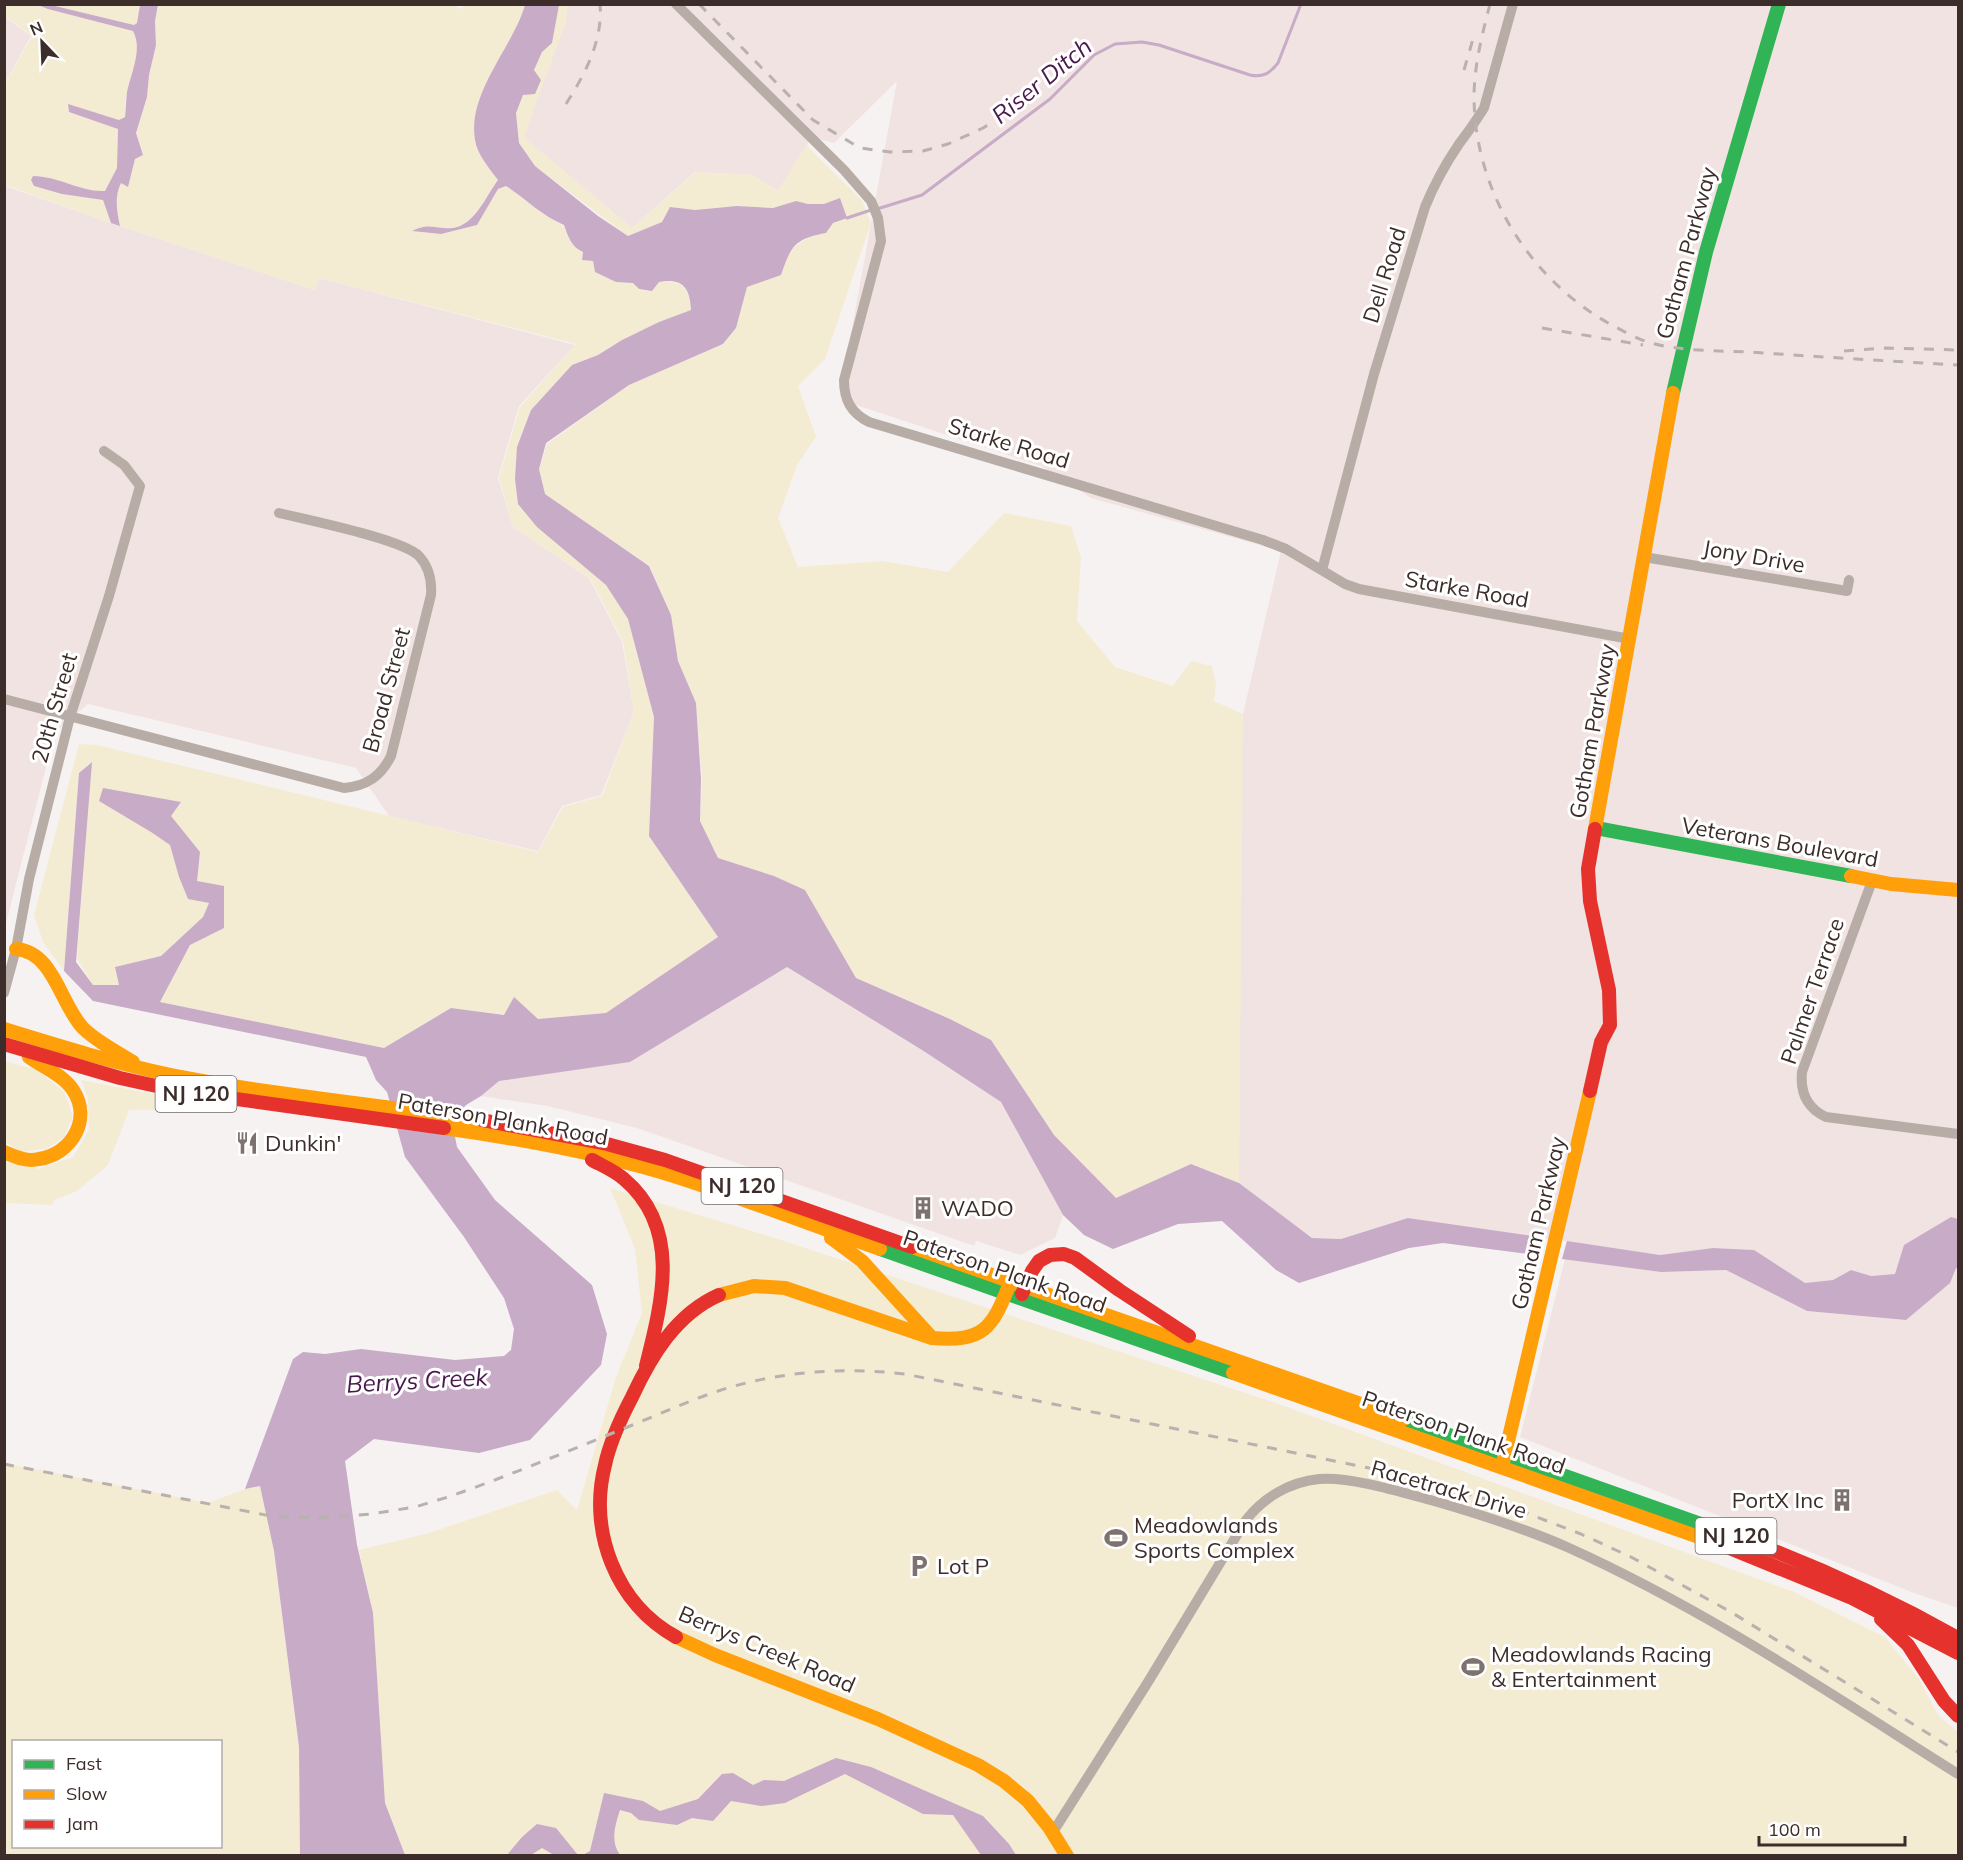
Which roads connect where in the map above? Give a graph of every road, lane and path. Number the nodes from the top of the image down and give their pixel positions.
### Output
1 (676, 4) edge
2 (1513, 4) edge
3 (1779, 4) edge
4 (104, 451) dead end
5 (279, 513) dead end
6 (1644, 557) junction
7 (1322, 570) junction
8 (1849, 580) dead end
9 (1630, 639) junction
10 (4, 699) edge
11 (70, 717) junction
12 (1596, 828) junction
13 (1872, 880) junction
14 (1959, 890) edge
15 (16, 949) junction
16 (4, 993) edge
17 (4, 1029) edge
18 (10, 1046) edge
19 (143, 1069) junction
20 (382, 1113) junction
21 (465, 1124) junction
22 (1959, 1134) edge
23 (573, 1149) junction
24 (4, 1152) edge
25 (811, 1224) junction
26 (1009, 1286) junction
27 (1023, 1292) junction
28 (932, 1338) junction
29 (1212, 1351) junction
30 (646, 1366) junction
31 (1504, 1461) junction
32 (1856, 1600) junction
33 (1959, 1638) edge
34 (1959, 1653) edge
35 (1959, 1716) edge
36 (1959, 1774) edge
37 (1053, 1832) junction
38 (1066, 1856) edge

1 - 7 street, Starke Road
2 - 7 street, Dell Road
3 - 6 main road, Gotham Parkway
4 - 11 street, 20th Street
5 - 11 street, Broad Street
6 - 8 street, Jony Drive
6 - 9 main road, Gotham Parkway
7 - 9 street, Starke Road
9 - 12 main road, Gotham Parkway
10 - 11 street, Broad Street
11 - 15 street, 20th Street
12 - 13 main road, Veterans Boulevard
12 - 31 main road, Gotham Parkway
13 - 14 main road, Veterans Boulevard
13 - 22 street, Palmer Terrace
15 - 16 street, 20th Street
15 - 19 main road
17 - 19 main road, Paterson Plank Road / NJ 120
18 - 20 main road, Paterson Plank Road / NJ 120
18 - 24 main road
19 - 20 main road, Paterson Plank Road / NJ 120
20 - 21 main road, Paterson Plank Road / NJ 120
21 - 23 main road, Paterson Plank Road / NJ 120
21 - 26 main road, Paterson Plank Road / NJ 120
23 - 25 main road, Paterson Plank Road / NJ 120
23 - 30 main road
25 - 26 main road, Paterson Plank Road / NJ 120
25 - 28 main road
26 - 27 main road, Paterson Plank Road / NJ 120
26 - 28 main road, Berrys Creek Road
27 - 29 main road, Paterson Plank Road / NJ 120
27 - 29 main road
27 - 31 main road, Paterson Plank Road / NJ 120
28 - 30 main road, Berrys Creek Road
29 - 31 main road, Paterson Plank Road / NJ 120
30 - 37 main road, Berrys Creek Road
31 - 32 main road, Paterson Plank Road / NJ 120
31 - 33 main road, Paterson Plank Road / NJ 120
32 - 34 main road, Paterson Plank Road / NJ 120
32 - 35 main road
36 - 37 street, Racetrack Drive
37 - 38 main road, Berrys Creek Road

